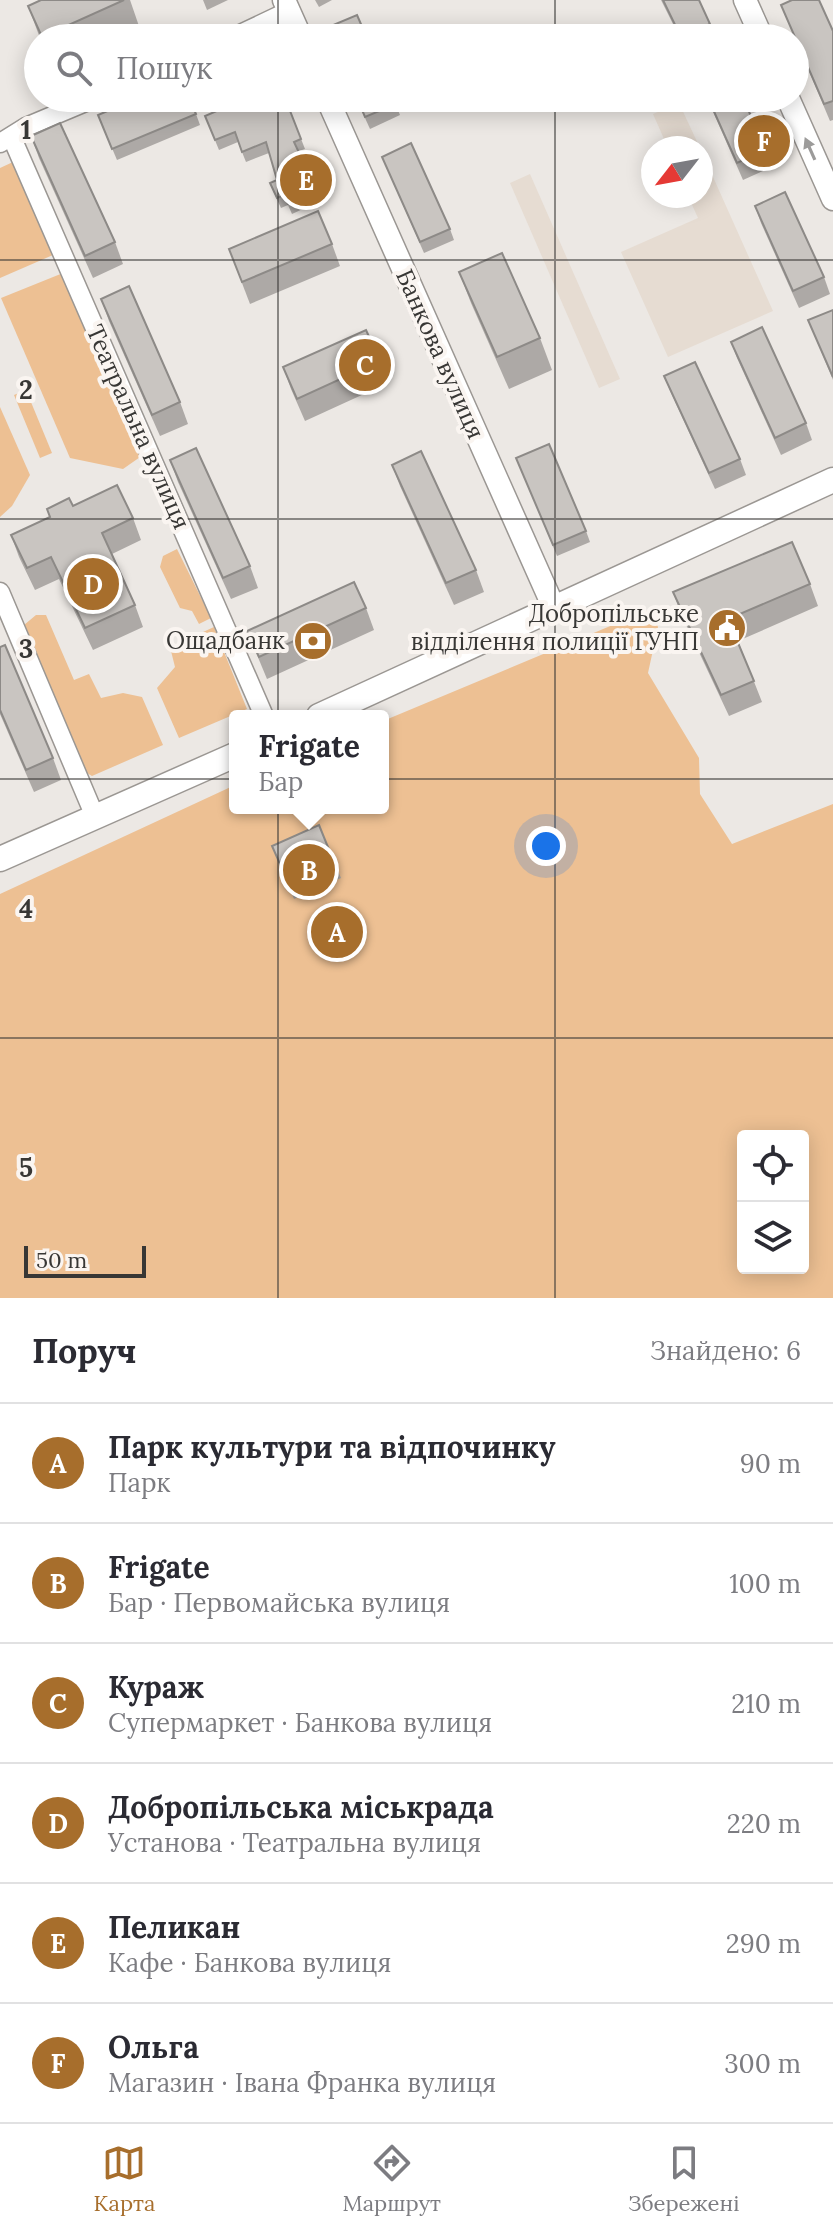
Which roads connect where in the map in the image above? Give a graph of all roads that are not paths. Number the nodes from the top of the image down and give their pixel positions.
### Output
1 (745, 0) edge
2 (287, 6) edge
3 (256, 24) edge
4 (756, 24) edge
5 (62, 112) edge
6 (333, 112) edge
7 (794, 112) edge
8 (6, 140) edge
9 (833, 199) edge
10 (833, 480) edge
11 (0, 592) edge
12 (554, 608) junction
13 (261, 710) edge
14 (332, 710) edge
15 (229, 758) edge
16 (96, 819) junction
17 (0, 859) edge

1 - 4 street
2 - 3 street
5 - 8 street
6 - 12 street, Банкова вулиця
9 -> 7 street
8 - 13 street, Театральна вулиця
10 - 12 main road
11 - 16 street
12 - 14 main road
15 - 16 main road
16 - 17 main road

